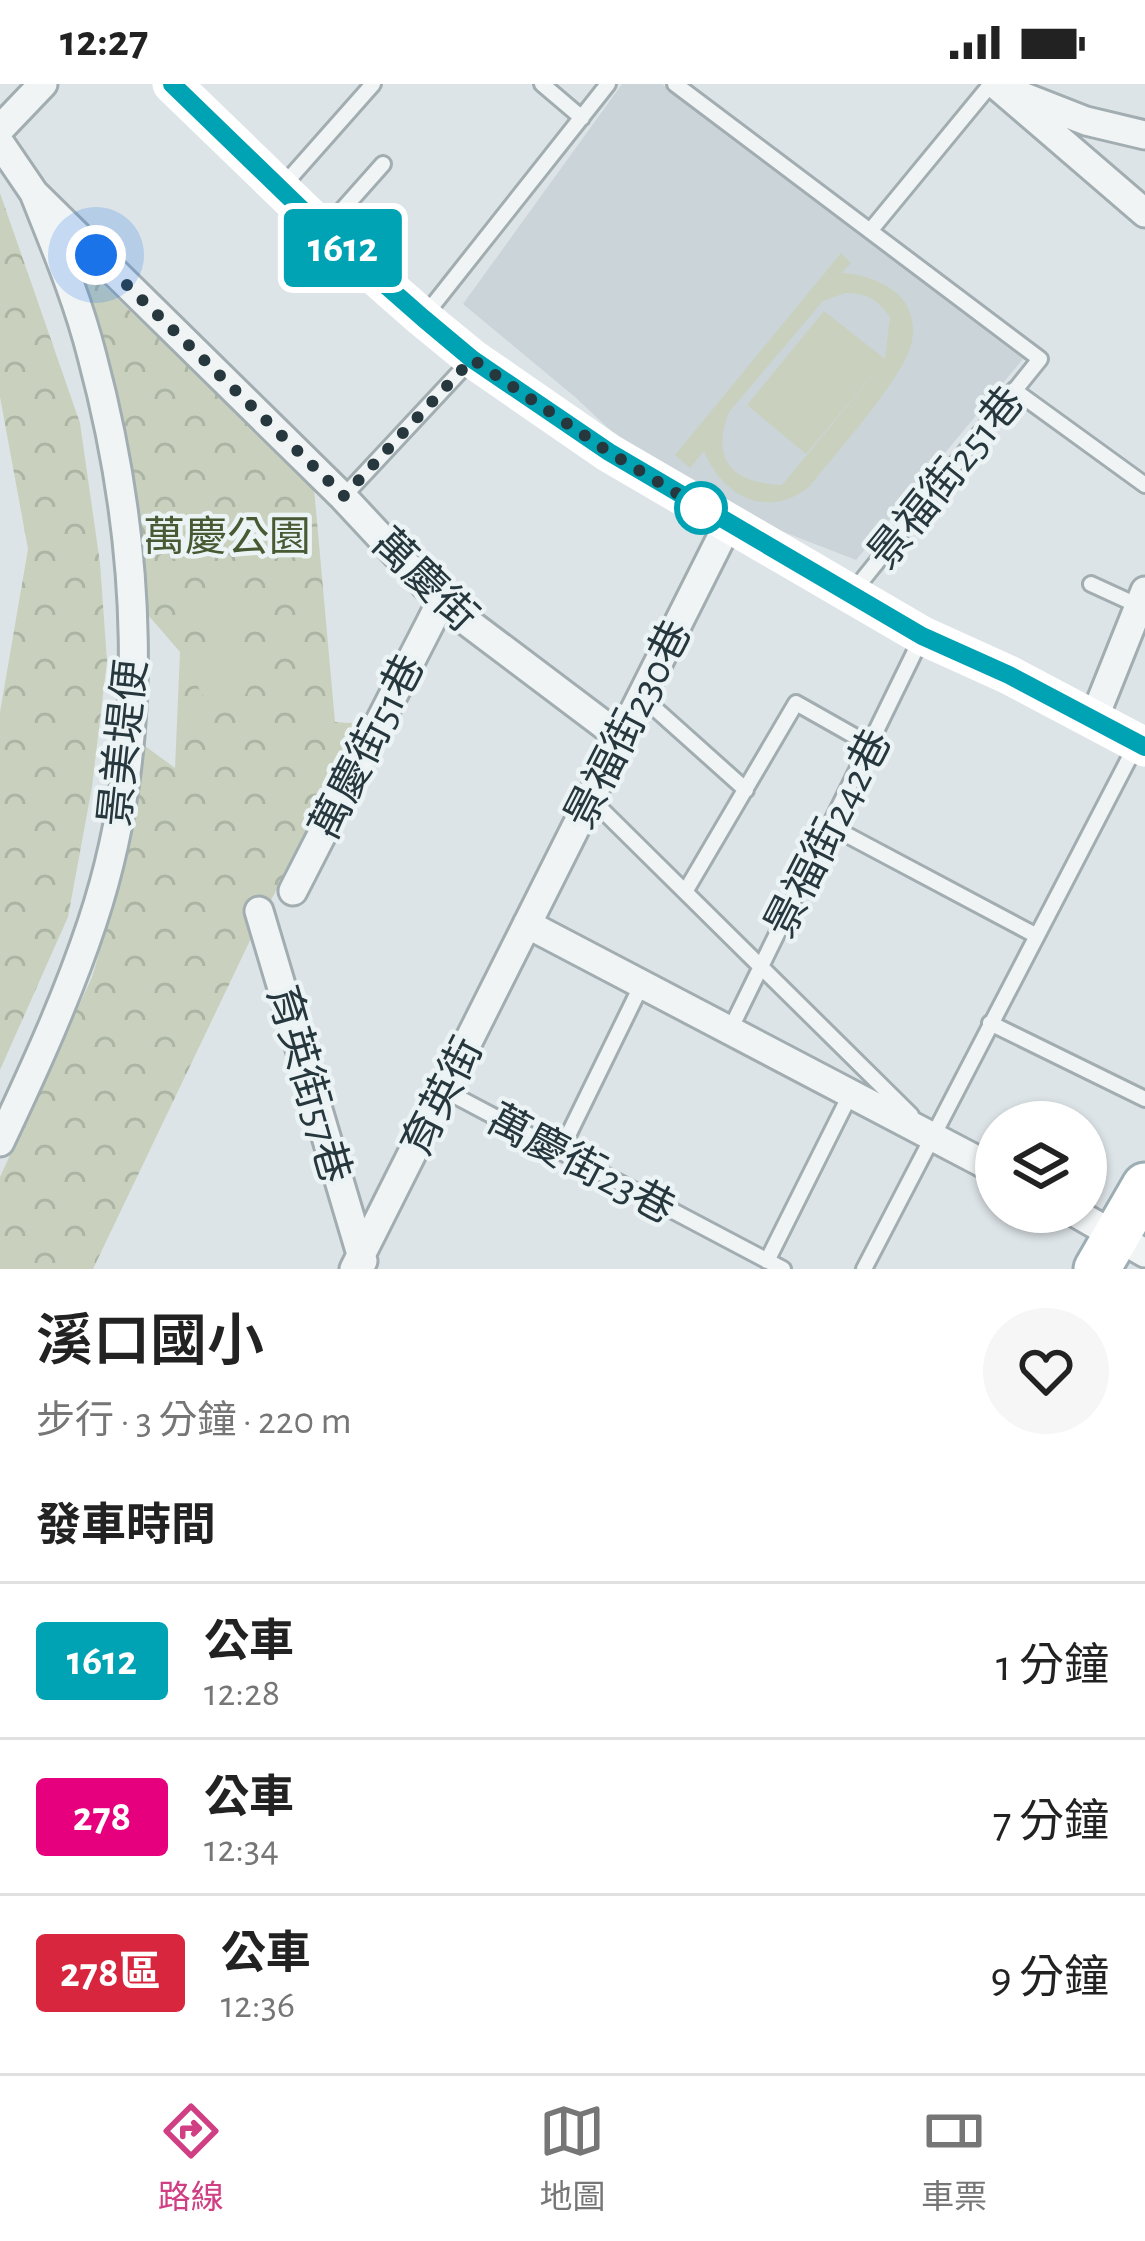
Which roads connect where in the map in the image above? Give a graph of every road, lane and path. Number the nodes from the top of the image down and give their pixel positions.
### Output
1 (43, 84) edge
2 (172, 84) edge
3 (373, 84) edge
4 (542, 84) edge
5 (608, 84) edge
6 (676, 84) edge
7 (994, 84) edge
8 (581, 118) junction
9 (0, 129) edge
10 (1145, 135) edge
11 (0, 143) edge
12 (383, 164) dead end
13 (280, 190) junction
14 (34, 193) junction
15 (1145, 213) edge
16 (324, 231) junction
17 (870, 231) junction
18 (423, 318) junction
19 (472, 359) junction
20 (1014, 390) junction
21 (1145, 485) edge
22 (344, 496) junction
23 (728, 524) junction
24 (1091, 584) dead end
25 (849, 596) junction
26 (1142, 599) edge
27 (441, 602) junction
28 (922, 636) junction
29 (641, 696) junction
30 (1093, 721) junction
31 (620, 737) junction
32 (1141, 744) edge
33 (872, 746) junction
34 (746, 790) junction
35 (590, 798) junction
36 (832, 826) junction
37 (293, 891) dead end
38 (686, 892) junction
39 (259, 911) dead end
40 (527, 924) junction
41 (1036, 936) junction
42 (760, 966) junction
43 (642, 983) junction
44 (990, 1023) junction
45 (730, 1030) junction
46 (444, 1090) junction
47 (851, 1093) junction
48 (1145, 1099) edge
49 (931, 1135) junction
50 (0, 1142) edge
51 (560, 1152) junction
52 (975, 1159) edge
53 (1145, 1186) edge
54 (1098, 1233) edge
55 (1120, 1253) edge
56 (767, 1261) junction
57 (361, 1265) edge
58 (783, 1269) edge
59 (864, 1269) edge

1 - 9 street
2 - 13 street
3 - 13 lane
4 - 8 lane
5 - 8 lane
6 - 17 lane
7 - 10 street
7 - 15 street
7 - 17 lane
8 - 18 lane
11 - 14 street, 萬慶街
12 - 16 lane
13 - 16 street
14 - 22 street, 萬慶街
14 - 50 street, 景美堤便
16 - 18 street
17 - 20 lane, 景福街251巷
18 - 19 street
19 - 22 lane
19 - 23 street
20 - 21 lane
20 - 25 lane, 景福街251巷
22 - 27 street, 萬慶街
23 - 25 street
23 - 29 street, 景福街230巷
24 - 26 lane
25 - 28 street
26 - 30 street
27 - 31 street, 萬慶街
27 - 37 street, 萬慶街51巷
28 - 30 street
28 - 33 lane, 景福街242巷
29 - 31 street, 景福街230巷
29 - 34 lane
30 - 32 street
31 - 35 street, 景福街230巷
32 - 41 lane
33 - 34 lane
33 - 36 lane, 景福街242巷
34 - 38 lane
35 - 38 lane
35 - 40 street, 景福街230巷
36 - 41 lane
36 - 42 lane, 景福街242巷
38 - 42 lane
39 - 57 street, 育英街57巷
40 - 43 street
40 - 46 street, 育英街
41 - 44 lane
42 - 45 lane, 景福街242巷
42 - 49 lane
43 - 45 street
43 - 51 lane
44 - 48 lane
44 - 49 lane
45 - 47 street
46 - 51 lane, 萬慶街23巷
46 - 57 street, 育英街
47 - 49 street
47 - 56 lane
49 - 52 street
49 - 59 lane
51 - 56 lane, 萬慶街23巷
53 - 55 main road
54 - 55 street
56 - 58 lane, 萬慶街23巷

